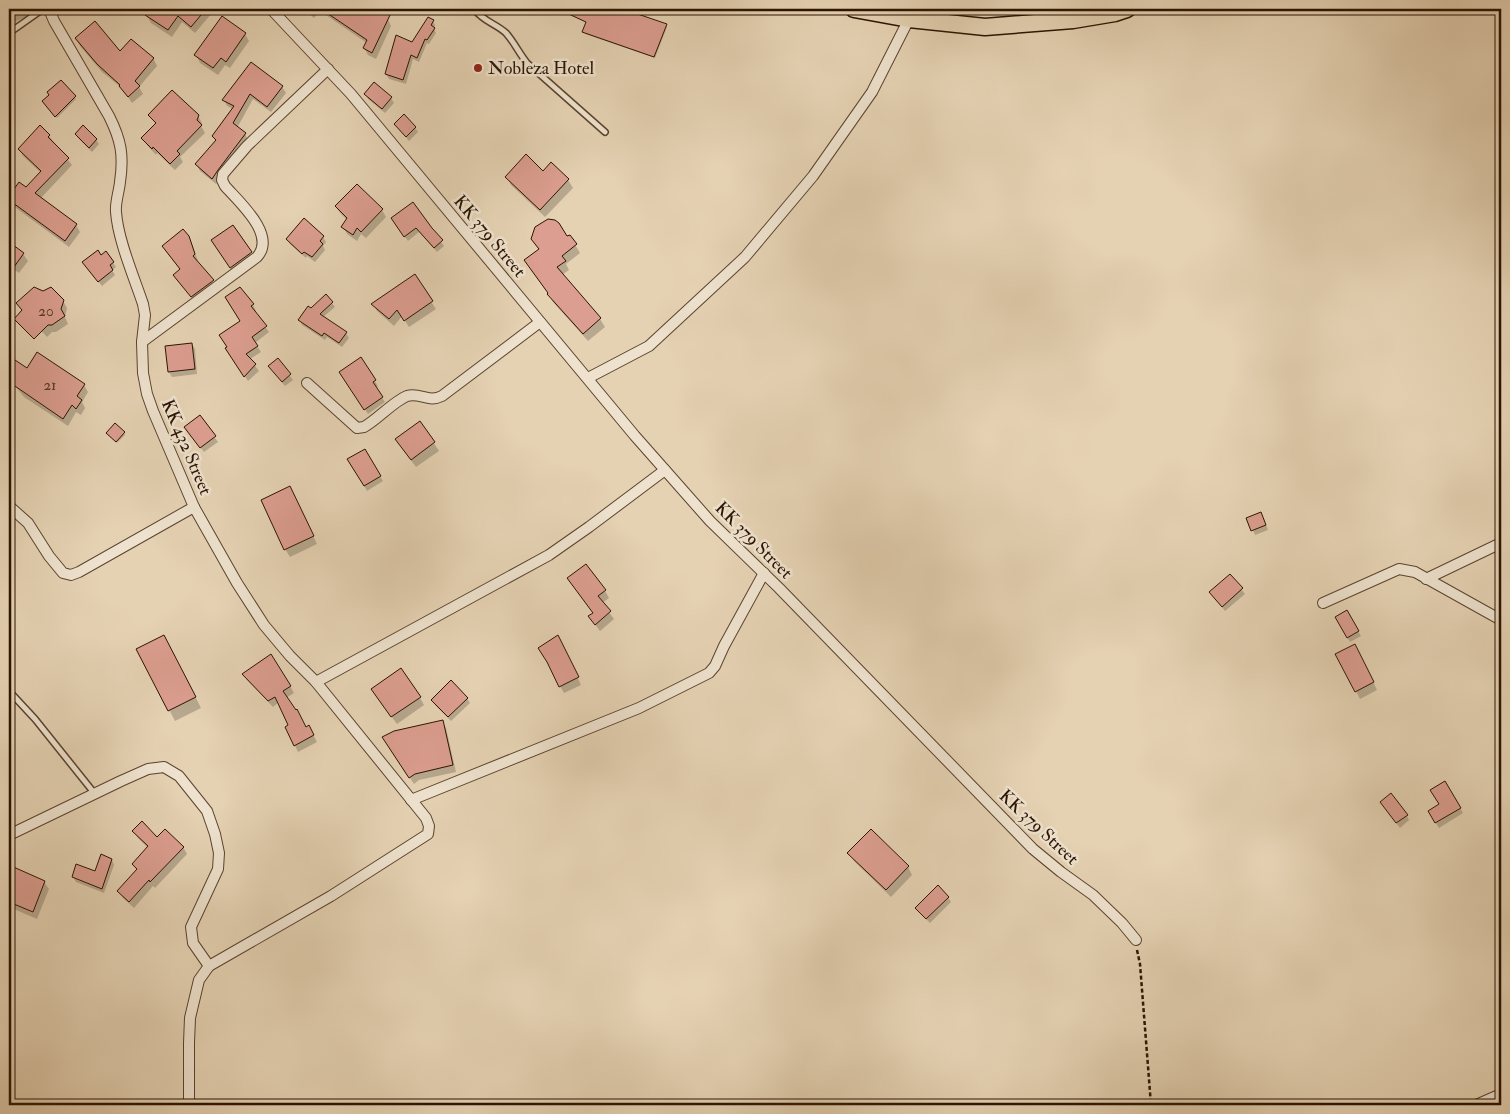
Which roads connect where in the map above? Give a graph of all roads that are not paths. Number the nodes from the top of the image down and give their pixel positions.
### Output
1 (43, 9) edge
2 (49, 9) edge
3 (271, 9) edge
4 (474, 9) edge
5 (854, 9) edge
6 (1127, 9) edge
7 (909, 19) junction
8 (9, 33) edge
9 (328, 69) junction
10 (605, 132) dead end
11 (540, 322) junction
12 (142, 342) junction
13 (588, 378) junction
14 (307, 383) dead end
15 (666, 470) junction
16 (9, 506) edge
17 (194, 507) junction
18 (1501, 543) edge
19 (764, 573) junction
20 (1426, 579) junction
21 (1324, 602) dead end
22 (1501, 620) edge
23 (316, 682) junction
24 (9, 691) edge
25 (95, 794) junction
26 (411, 800) junction
27 (9, 835) edge
28 (1136, 940) road end
29 (209, 966) junction
30 (1501, 1094) edge
31 (189, 1105) edge
32 (1476, 1105) edge

1 - 8 lane
2 - 12 street, KK 432 Street
3 - 9 street, KK 379 Street
4 - 10 lane
5 - 7 highway
6 - 7 highway
7 - 13 street
9 - 11 street, KK 379 Street
9 - 12 street
11 - 13 street, KK 379 Street
11 - 14 street
12 - 17 street, KK 432 Street
13 - 15 street, KK 379 Street
15 - 19 street, KK 379 Street
15 - 23 street
16 - 17 street
17 - 23 street, KK 432 Street
18 - 20 street
19 - 26 street
19 - 28 street, KK 379 Street
20 - 21 street
20 - 22 street
23 - 26 street, KK 432 Street
24 - 25 lane
25 - 27 street
25 - 29 street
26 - 29 street, KK 432 Street
29 - 31 street
30 - 32 street

